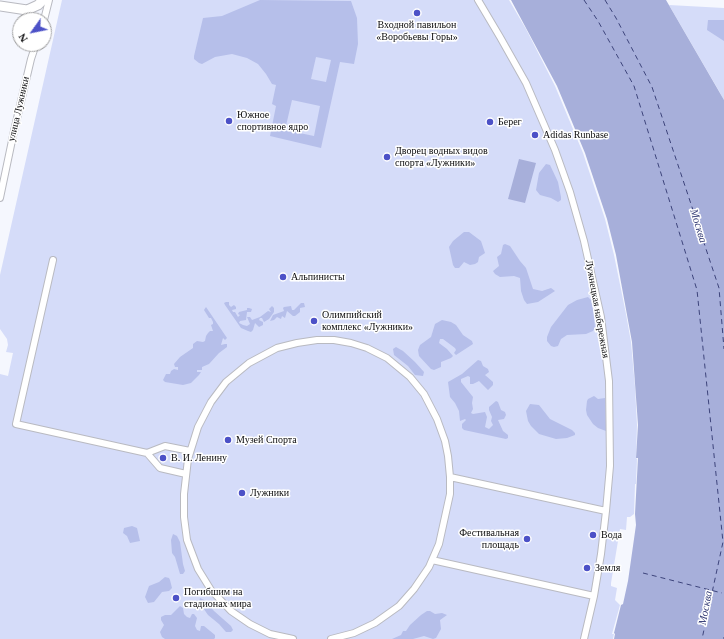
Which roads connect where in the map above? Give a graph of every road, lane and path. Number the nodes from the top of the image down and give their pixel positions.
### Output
1 (43, 0) edge
2 (50, 0) edge
3 (478, 0) edge
4 (0, 6) edge
5 (46, 12) edge
6 (34, 52) edge
7 (0, 198) edge
8 (53, 260) dead end
9 (190, 451) junction
10 (147, 453) junction
11 (186, 474) junction
12 (450, 477) junction
13 (606, 511) junction
14 (432, 560) junction
15 (594, 596) junction
16 (293, 639) edge
17 (331, 639) edge
18 (584, 639) edge

1 - 4 main road
2 - 5 street
3 - 13 street, Лужнецкая набережная
6 - 7 street, улица Лужники
8 - 10 street
9 - 10 street
9 - 11 street
9 - 12 street
10 - 11 street
11 - 16 street
12 - 13 street
12 - 14 street
13 - 15 street, Лужнецкая набережная
14 - 15 street
14 - 17 street
15 - 18 street, Лужнецкая набережная

